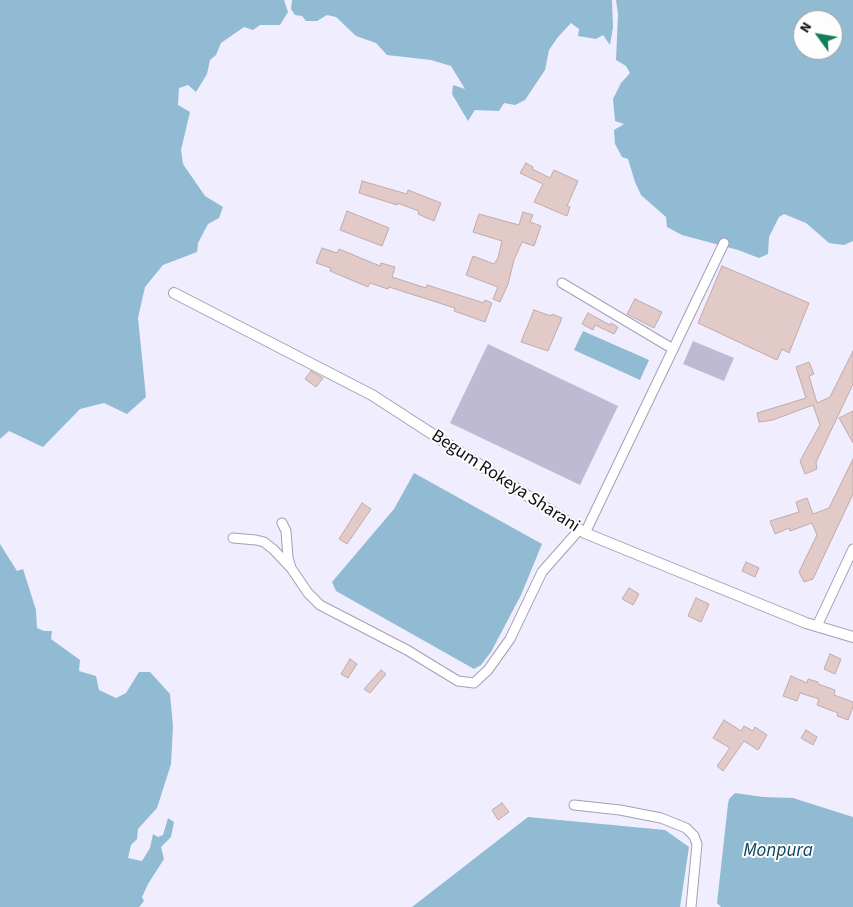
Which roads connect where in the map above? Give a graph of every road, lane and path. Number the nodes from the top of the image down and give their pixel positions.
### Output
1 (724, 244) dead end
2 (562, 283) dead end
3 (174, 293) dead end
4 (674, 349) junction
5 (282, 523) dead end
6 (582, 532) junction
7 (233, 538) dead end
8 (853, 550) edge
9 (291, 568) junction
10 (817, 626) junction
11 (853, 637) edge
12 (574, 805) dead end
13 (691, 907) edge

1 - 4 street
2 - 4 street
3 - 6 street, Begum Rokeya Sharani
4 - 6 street
5 - 9 street
6 - 9 street
6 - 10 street, Begum Rokeya Sharani
7 - 9 street
8 - 10 street
10 - 11 street, Begum Rokeya Sharani
12 - 13 street

